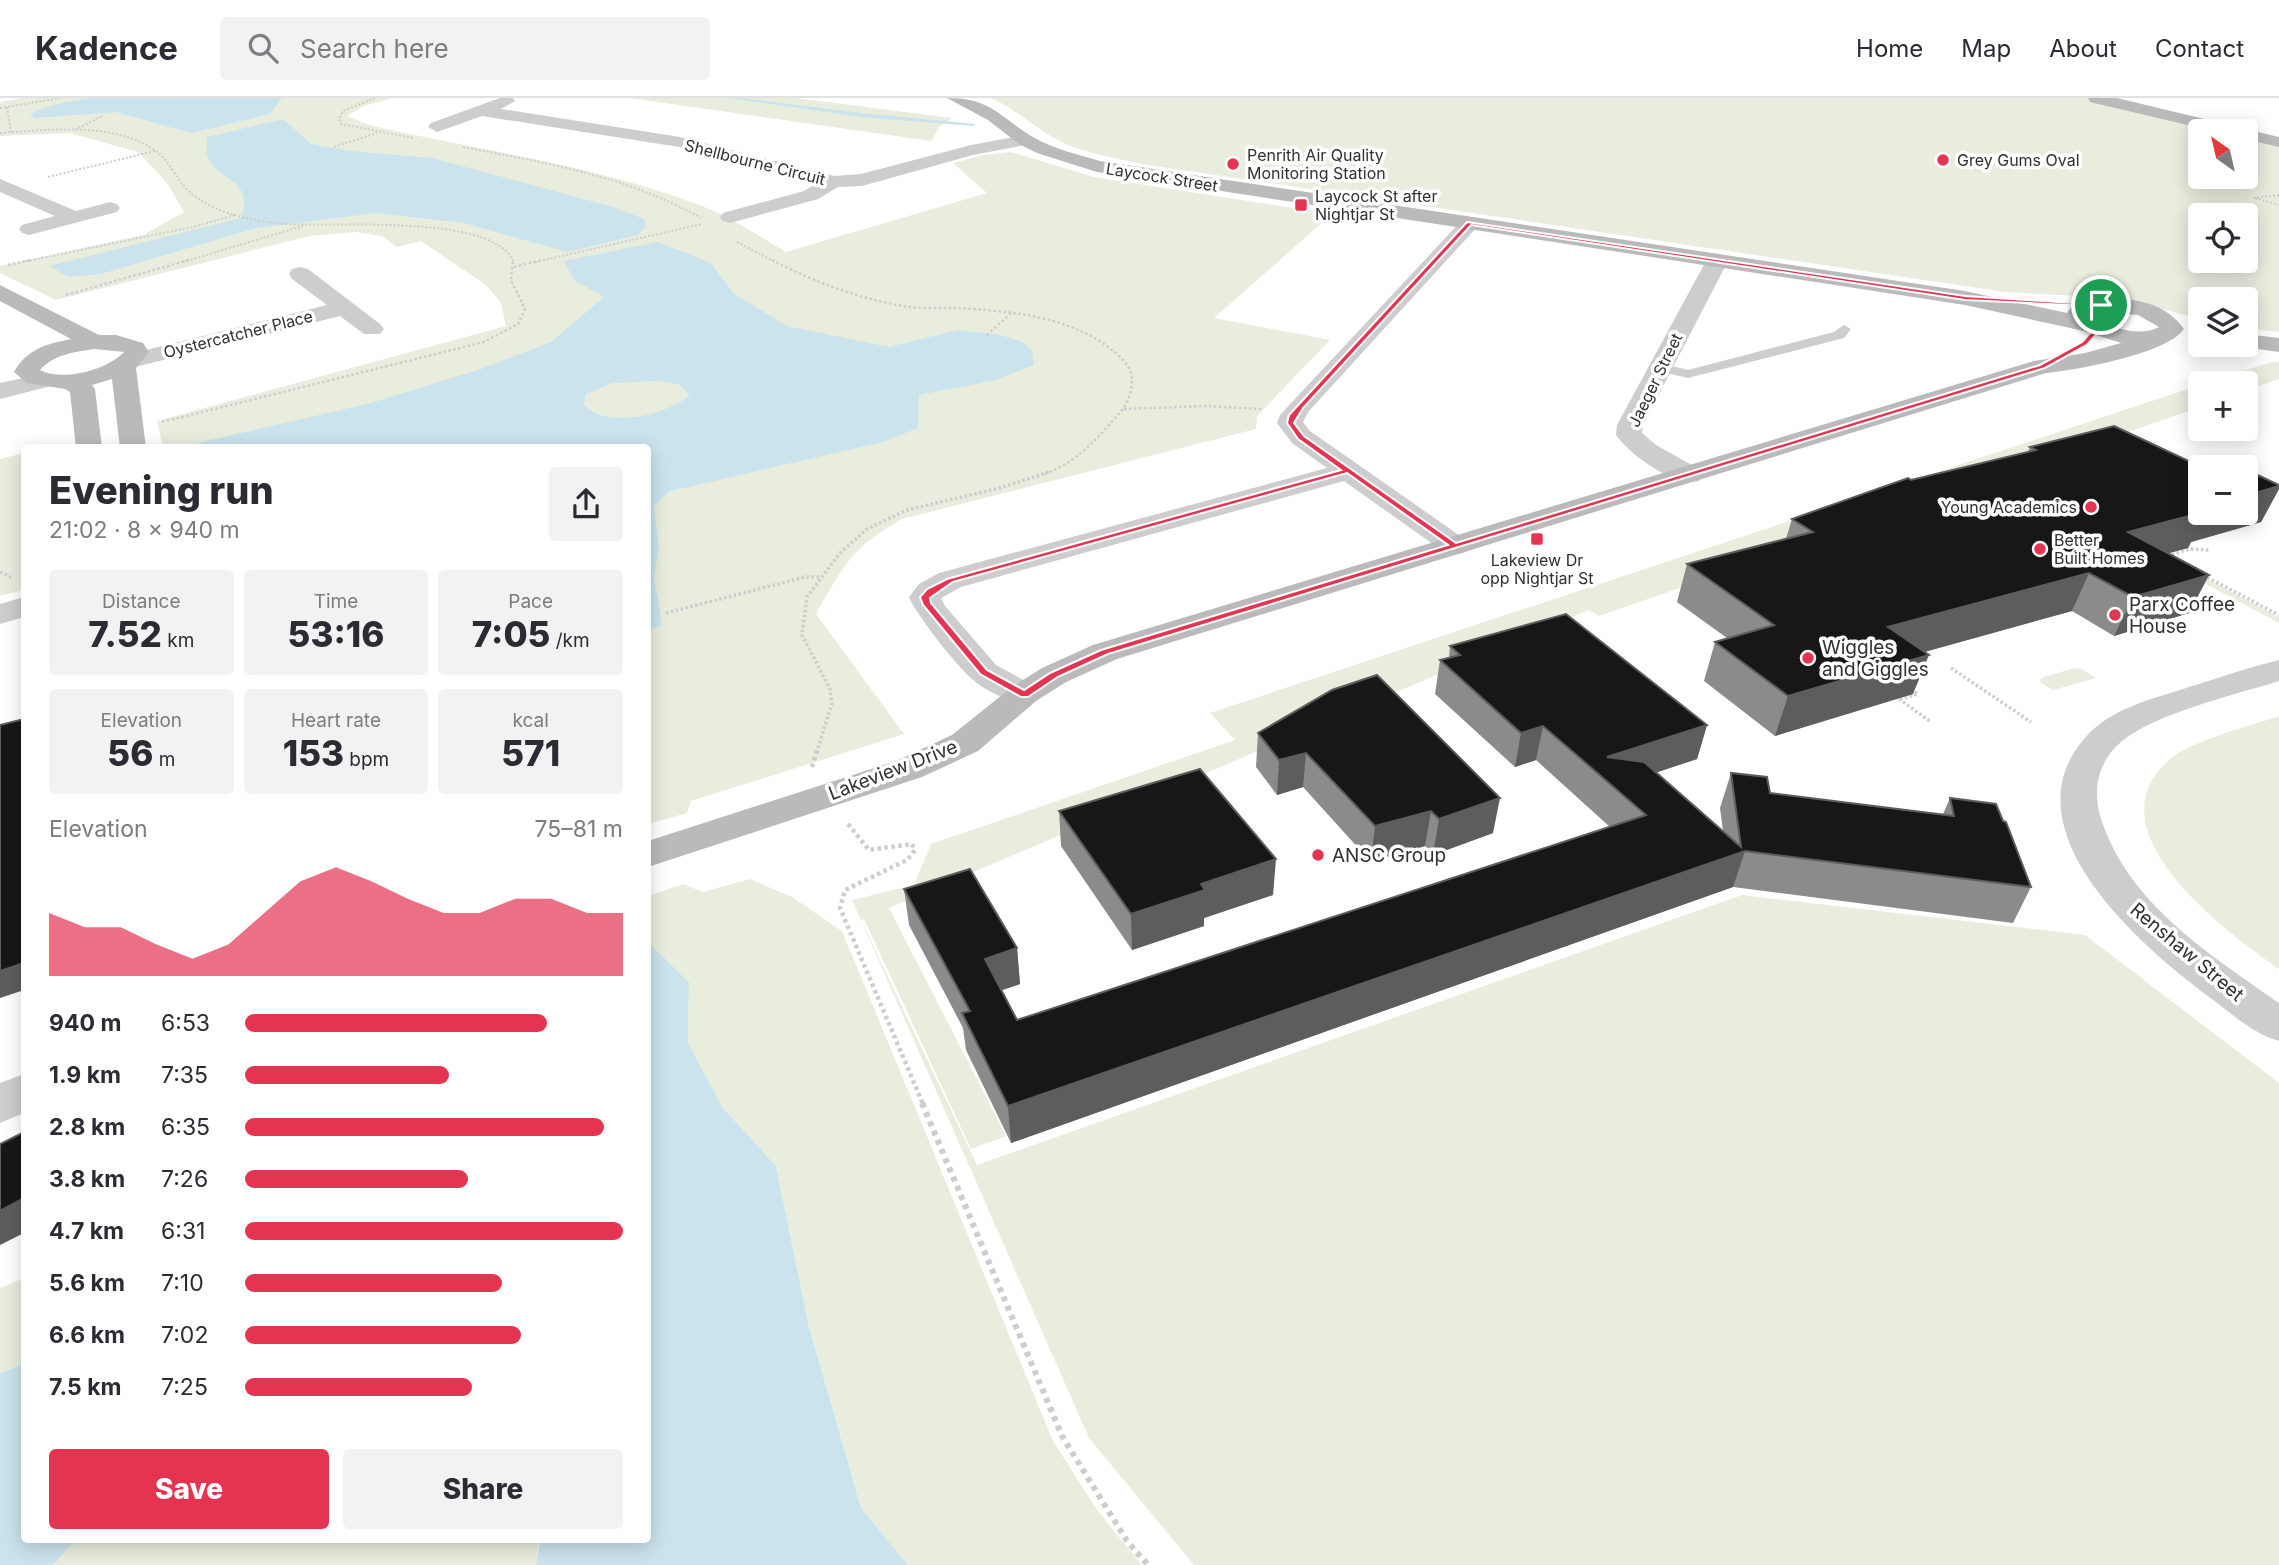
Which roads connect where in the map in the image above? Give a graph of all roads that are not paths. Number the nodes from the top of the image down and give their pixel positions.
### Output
1 (955, 98) edge
2 (2096, 98) edge
3 (513, 99) edge
4 (482, 111) junction
5 (2188, 120) edge
6 (437, 127) dead end
7 (2258, 137) edge
8 (1025, 140) junction
9 (2279, 142) edge
10 (0, 165) edge
11 (834, 182) junction
12 (0, 185) edge
13 (110, 208) dead end
14 (73, 217) junction
15 (730, 217) dead end
16 (1469, 223) junction
17 (29, 229) dead end
18 (1717, 261) junction
19 (298, 285) dead end
20 (12, 298) edge
21 (1965, 298) junction
22 (2101, 305) junction
23 (344, 308) junction
24 (2148, 312) junction
25 (2092, 327) junction
26 (372, 329) dead end
27 (1844, 329) dead end
28 (147, 334) dead end
29 (2157, 337) junction
30 (116, 353) junction
31 (38, 359) junction
32 (2043, 366) junction
33 (1659, 367) junction
34 (0, 372) edge
35 (71, 380) junction
36 (0, 391) edge
37 (89, 444) edge
38 (132, 444) edge
39 (1348, 471) junction
40 (1689, 475) junction
41 (1455, 546) junction
42 (21, 608) edge
43 (0, 614) edge
44 (2279, 670) edge
45 (1024, 694) junction
46 (655, 851) edge
47 (2279, 1025) edge
48 (21, 1094) edge
49 (0, 1105) edge

1 - 8 street, Laycock Street
2 - 5 street
3 - 4 street, Shellbourne Circuit
4 - 6 street, Shellbourne Circuit
4 - 11 street, Shellbourne Circuit
7 - 9 street
8 - 11 street, Shellbourne Circuit
8 - 16 street, Laycock Street
10 - 12 street
11 - 15 street
12 - 14 street
13 - 14 street
14 - 17 street
16 - 18 street, Laycock Street
16 - 39 street
18 - 21 street, Laycock Street
18 - 33 street, Jaeger Street
19 - 23 street, Oystercatcher Place
20 - 30 street
21 - 22 street, Laycock Street
21 - 25 street, Laycock Street
22 - 24 street, Laycock Street
22 - 25 street
23 - 26 street, Oystercatcher Place
23 - 30 street, Oystercatcher Place
24 - 29 street
24 - 29 street
25 - 29 street, Laycock Street
25 - 32 street, Lakeview Drive
27 - 33 lane
28 - 30 street, Oystercatcher Place
29 - 32 street, Lakeview Drive
30 - 31 street
30 - 35 street
30 - 38 street
31 - 34 street
31 - 35 street
31 - 36 street
32 - 40 street, Lakeview Drive
33 - 40 street, Jaeger Street
35 - 37 street
39 - 41 street
39 - 45 street
40 - 41 street, Lakeview Drive
41 - 45 street, Lakeview Drive
42 - 43 street
44 - 47 street, Renshaw Street
45 - 46 street, Lakeview Drive
48 - 49 street

